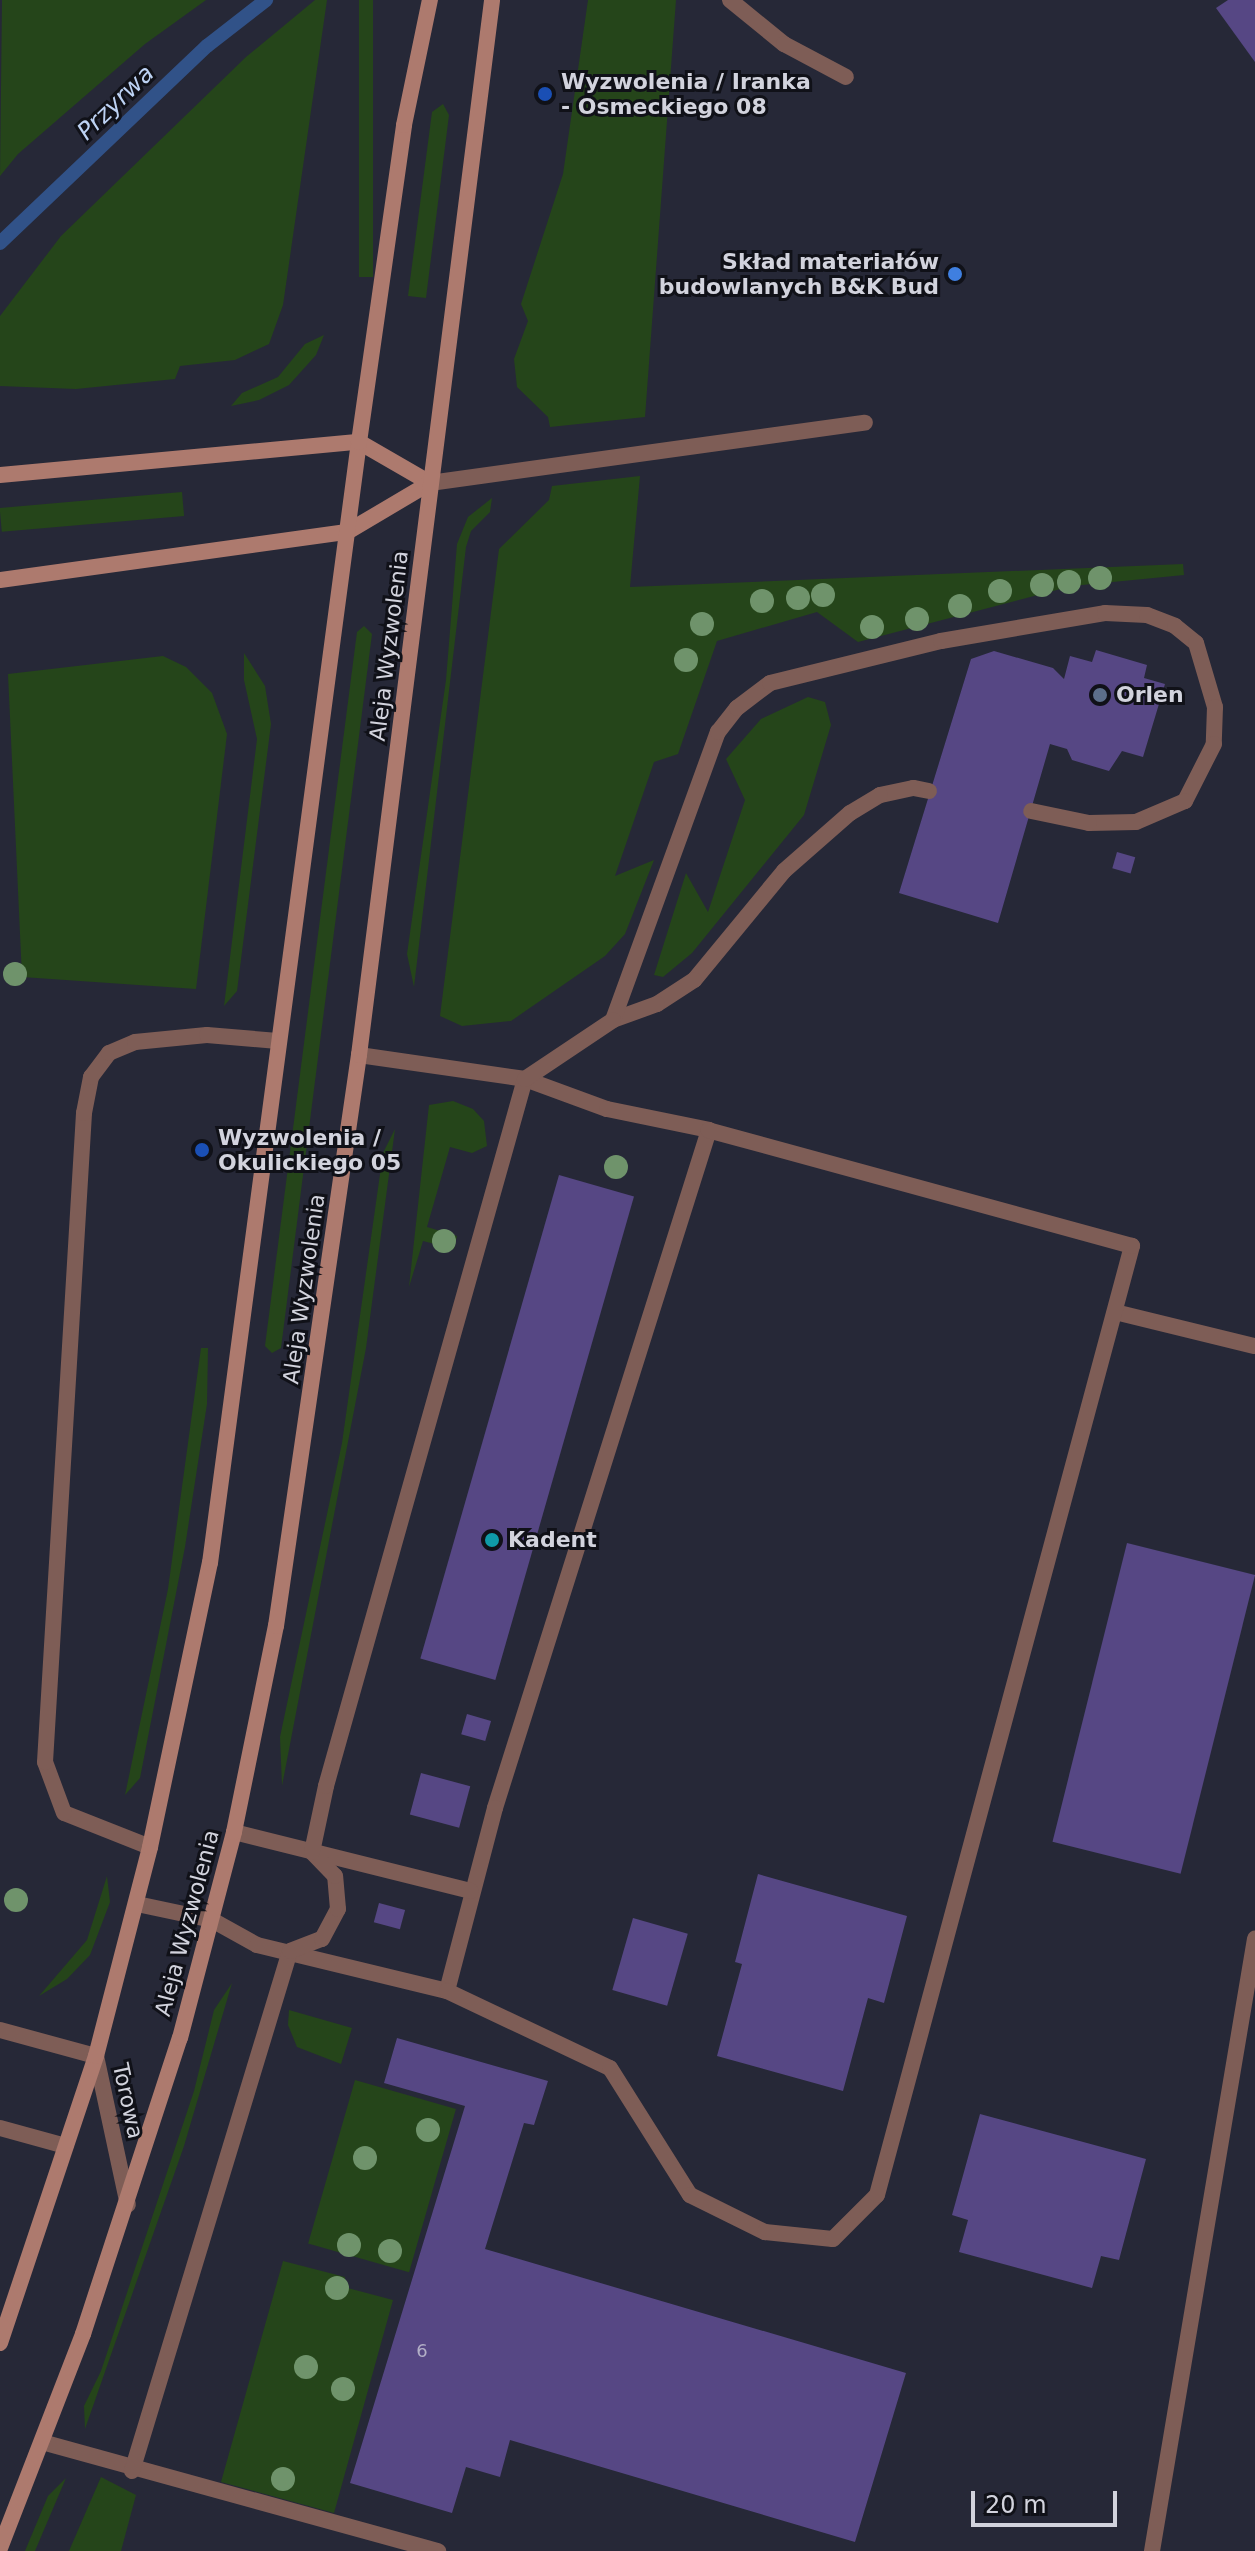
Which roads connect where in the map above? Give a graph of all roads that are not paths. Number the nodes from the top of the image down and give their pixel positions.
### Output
1 (430, 0) edge
2 (492, 0) edge
3 (730, 0) edge
4 (846, 77) dead end
5 (865, 423) dead end
6 (359, 442) junction
7 (0, 475) edge
8 (430, 483) junction
9 (347, 532) junction
10 (0, 580) edge
11 (929, 791) dead end
12 (1031, 811) dead end
13 (613, 1020) junction
14 (278, 1041) junction
15 (359, 1055) junction
16 (525, 1079) junction
17 (709, 1130) junction
18 (1115, 1312) junction
19 (1255, 1346) edge
20 (234, 1832) junction
21 (150, 1847) junction
22 (312, 1852) junction
23 (471, 1891) junction
24 (137, 1904) junction
25 (212, 1920) junction
26 (1255, 1939) edge
27 (290, 1951) junction
28 (447, 1991) junction
29 (0, 2030) edge
30 (96, 2056) junction
31 (0, 2128) edge
32 (66, 2146) junction
33 (128, 2206) junction
34 (0, 2343) edge
35 (42, 2442) junction
36 (132, 2471) junction
37 (0, 2548) edge
38 (438, 2551) edge
39 (1152, 2551) edge

1 - 6 main road
2 - 8 main road, Aleja Wyzwolenia
3 - 4 street
5 - 8 street
6 - 7 main road
6 - 8 main road
6 - 9 main road
8 - 9 main road
8 - 15 main road, Aleja Wyzwolenia
9 - 10 main road
9 - 14 main road
11 - 13 street
12 - 13 street
13 - 16 street
14 - 21 main road
14 - 21 street
15 - 16 street
15 - 20 main road, Aleja Wyzwolenia
16 - 17 street
16 - 22 street
17 - 18 street
17 - 23 street
18 - 19 street
18 - 28 street
20 - 22 street
20 - 25 main road, Aleja Wyzwolenia
21 - 24 main road
22 - 23 street
22 - 27 street
23 - 28 street
24 - 25 street
24 - 30 main road
25 - 27 street
25 - 33 main road, Aleja Wyzwolenia
26 - 39 street
27 - 28 street
27 - 36 street
29 - 30 street, Torowa
30 - 32 main road
30 - 33 street, Torowa
31 - 32 street
32 - 34 main road
33 - 35 main road, Aleja Wyzwolenia
35 - 36 street
35 - 37 main road, Aleja Wyzwolenia
36 - 38 street

